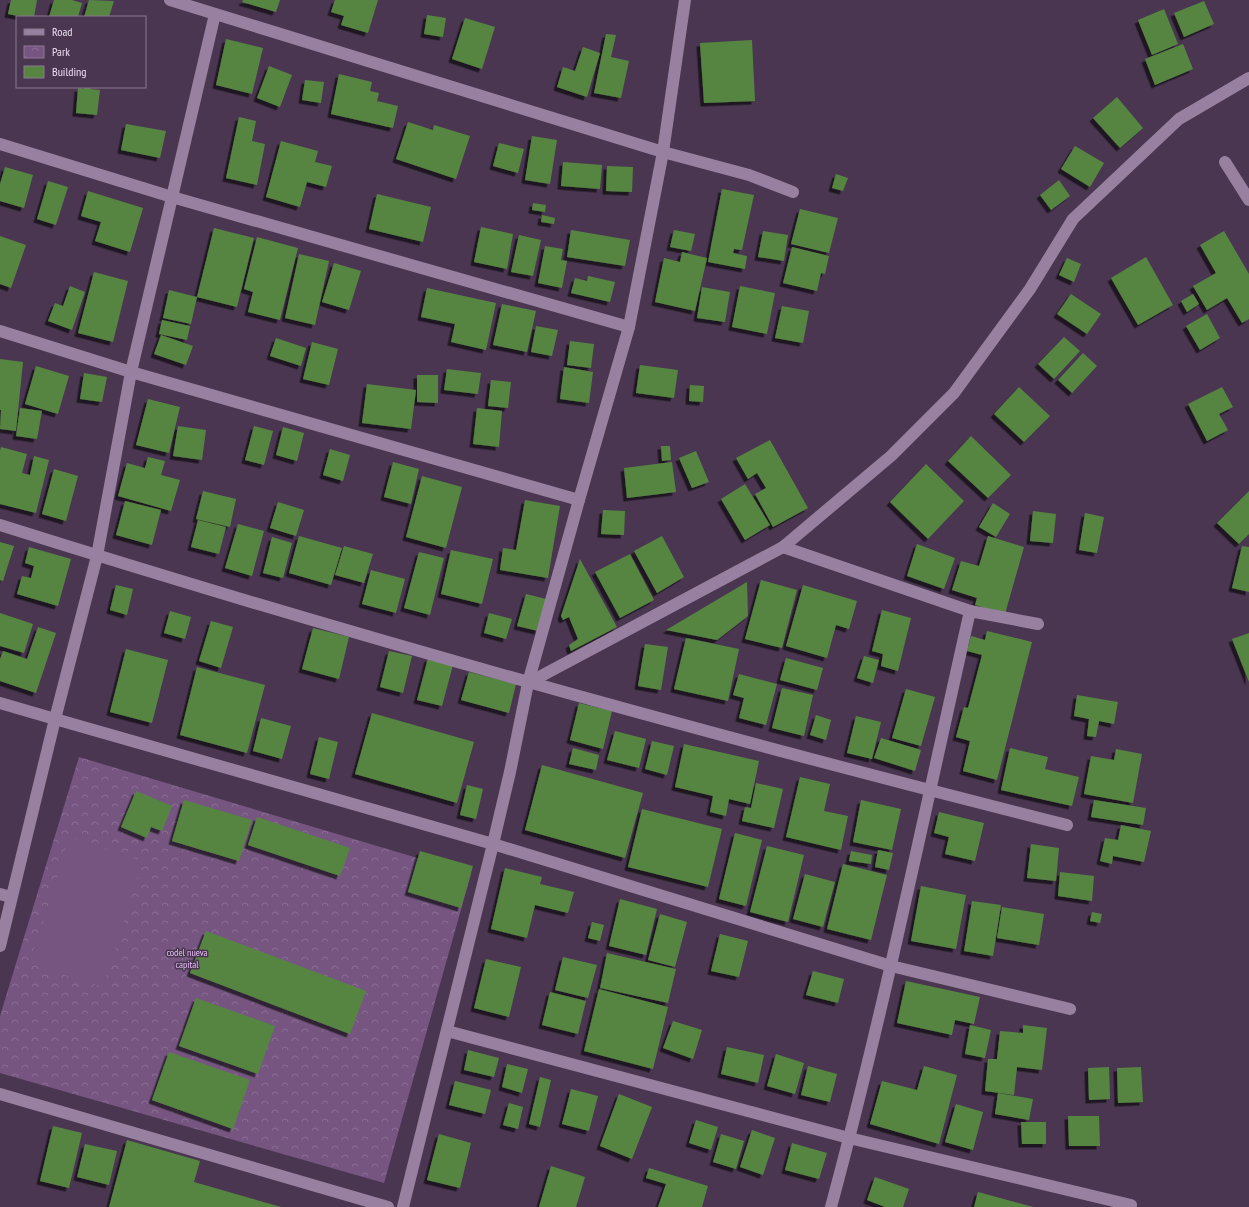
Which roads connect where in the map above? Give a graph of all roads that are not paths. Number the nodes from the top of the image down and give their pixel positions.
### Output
1 (170, 0) edge
2 (685, 0) edge
3 (215, 14) junction
4 (1249, 78) edge
5 (0, 144) edge
6 (663, 152) junction
7 (1225, 162) dead end
8 (793, 192) dead end
9 (172, 197) junction
10 (1249, 200) edge
11 (629, 327) junction
12 (0, 331) edge
13 (131, 372) junction
14 (579, 500) junction
15 (0, 525) edge
16 (783, 547) junction
17 (97, 556) junction
18 (970, 611) junction
19 (1038, 624) dead end
20 (528, 683) junction
21 (0, 703) edge
22 (55, 719) junction
23 (930, 790) junction
24 (1067, 825) dead end
25 (493, 844) junction
26 (6, 895) edge
27 (0, 946) edge
28 (891, 966) junction
29 (1070, 1009) dead end
30 (447, 1031) junction
31 (0, 1094) edge
32 (849, 1138) junction
33 (1131, 1205) dead end
34 (388, 1207) edge
35 (403, 1207) edge
36 (830, 1207) edge

1 - 3 street
2 - 6 street
3 - 6 street
3 - 9 street
4 - 16 street
5 - 9 street
6 - 8 street
6 - 11 street
7 - 10 street
9 - 11 street
9 - 13 street
11 - 14 street
12 - 13 street
13 - 14 street
13 - 17 street
14 - 20 street
15 - 17 street
16 - 18 street
16 - 20 street
17 - 20 street
17 - 22 street
18 - 19 street
18 - 23 street
20 - 23 street
20 - 25 street
21 - 22 street
22 - 25 street
22 - 26 street
23 - 24 street
23 - 28 street
25 - 28 street
25 - 30 street
26 - 27 street
28 - 29 street
28 - 32 street
30 - 32 street
30 - 35 street
31 - 34 street
32 - 33 street
32 - 36 street

